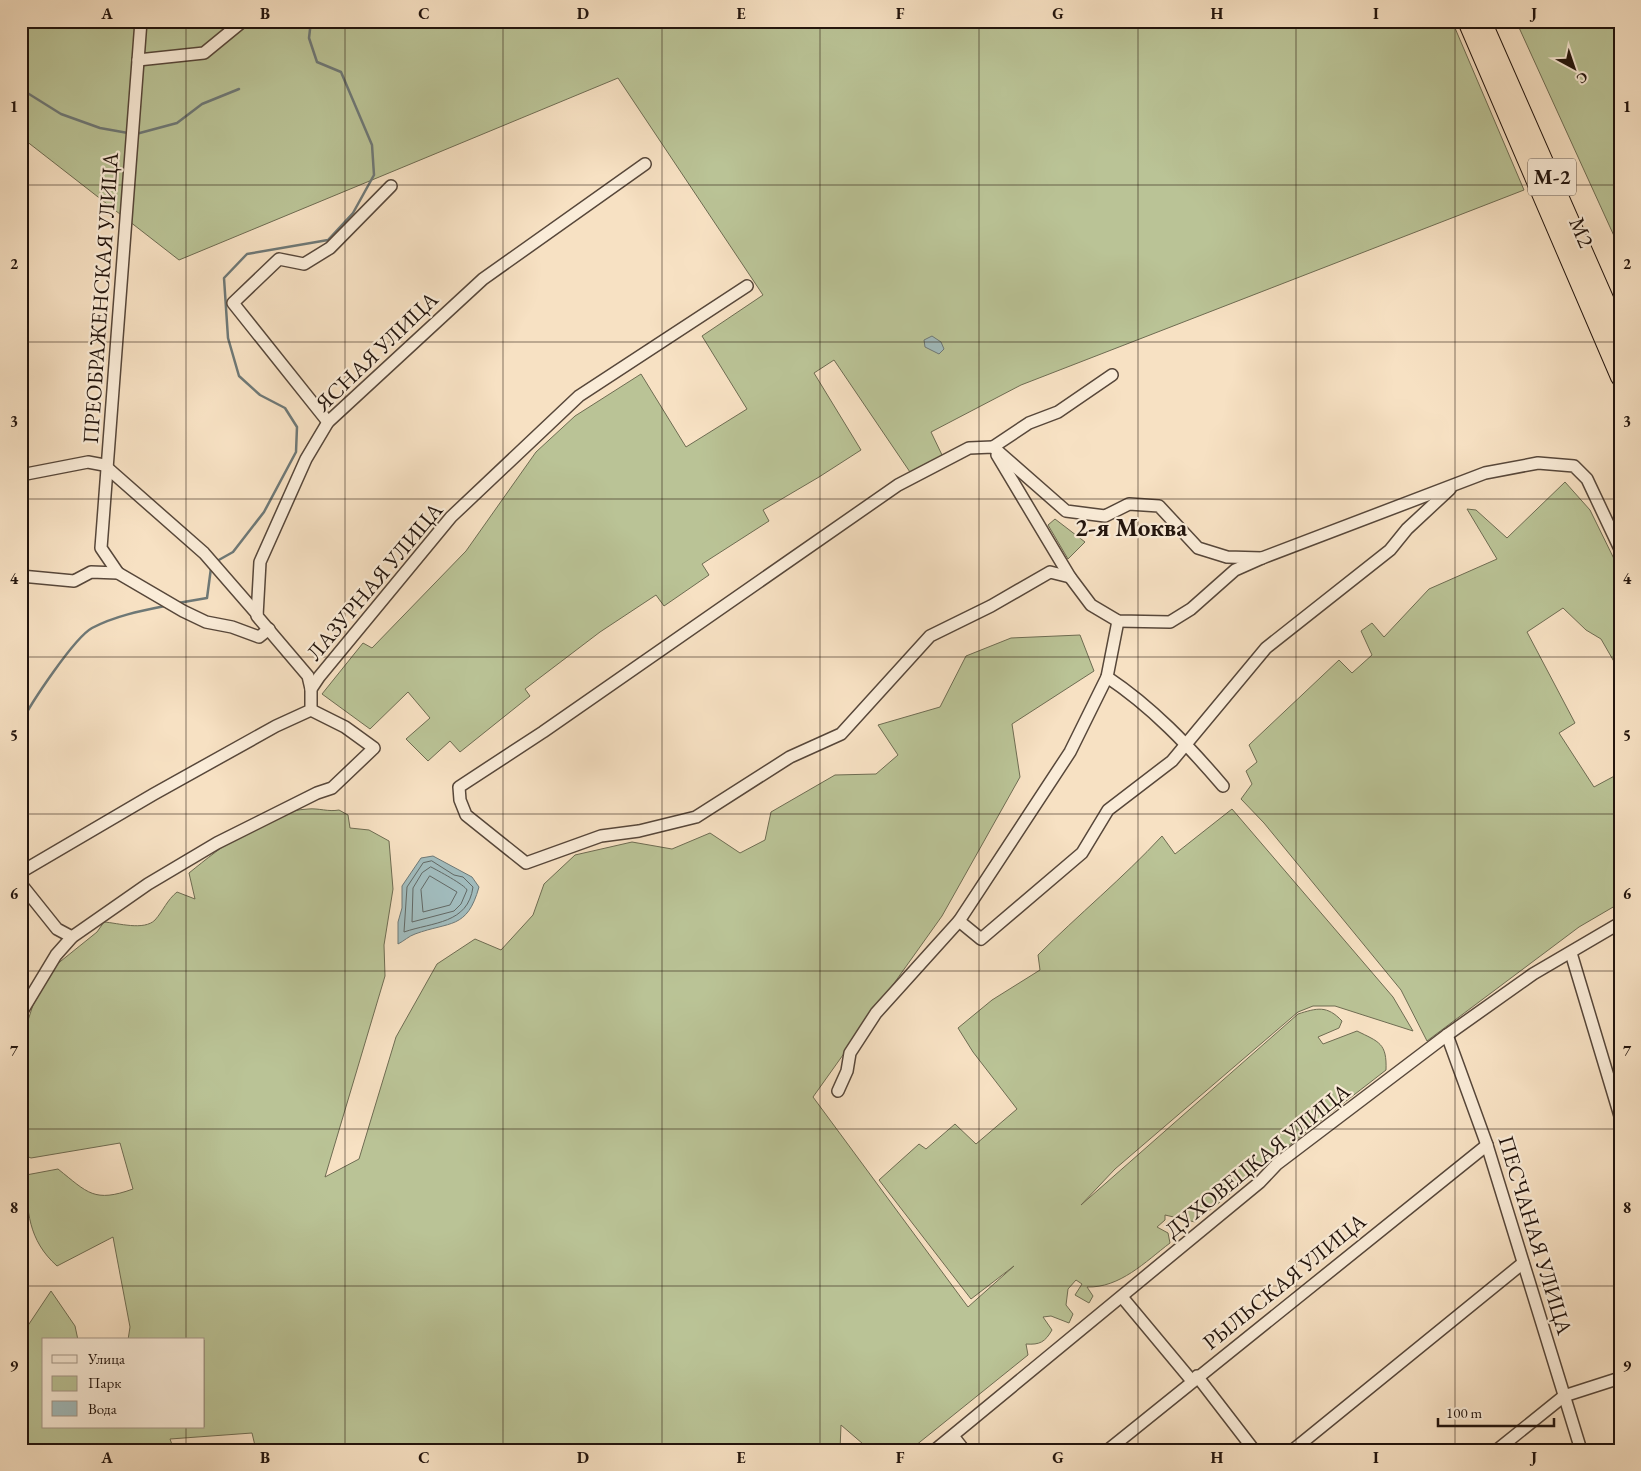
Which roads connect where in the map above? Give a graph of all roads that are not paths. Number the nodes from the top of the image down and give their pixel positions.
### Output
1 (141, 21) edge
2 (243, 21) edge
3 (1467, 21) edge
4 (1482, 21) edge
5 (138, 60) junction
6 (645, 164) dead end
7 (391, 186) dead end
8 (747, 286) dead end
9 (1620, 335) edge
10 (1112, 375) dead end
11 (1620, 377) edge
12 (328, 422) junction
13 (993, 447) junction
14 (107, 468) junction
15 (21, 475) edge
16 (1454, 485) junction
17 (1620, 549) edge
18 (1262, 558) junction
19 (118, 573) junction
20 (21, 576) edge
21 (1070, 577) junction
22 (257, 614) junction
23 (1118, 621) junction
24 (269, 629) junction
25 (1107, 677) junction
26 (311, 690) junction
27 (310, 710) junction
28 (1187, 743) junction
29 (1222, 786) dead end
30 (21, 872) edge
31 (21, 884) edge
32 (959, 921) junction
33 (1620, 923) edge
34 (72, 937) junction
35 (1571, 953) junction
36 (21, 1013) edge
37 (1447, 1034) junction
38 (838, 1091) dead end
39 (1620, 1116) edge
40 (1487, 1145) junction
41 (1523, 1263) junction
42 (1122, 1297) junction
43 (1620, 1378) edge
44 (1194, 1379) junction
45 (1564, 1396) junction
46 (953, 1436) junction
47 (935, 1450) edge
48 (964, 1450) edge
49 (1108, 1450) edge
50 (1254, 1450) edge
51 (1293, 1450) edge
52 (1497, 1450) edge
53 (1581, 1450) edge

1 - 5 street, ПРЕОБРАЖЕНСКАЯ УЛИЦА
2 - 5 street
3 - 11 highway, М2
4 - 9 highway, М-2
5 - 14 street, ПРЕОБРАЖЕНСКАЯ УЛИЦА
6 - 12 street, ЯСНАЯ УЛИЦА
7 - 12 street
8 - 26 street, ЛАЗУРНАЯ УЛИЦА
10 - 13 street
12 - 22 street, ЯСНАЯ УЛИЦА
13 - 18 street
13 - 21 street
13 - 21 street
14 - 15 street
14 - 19 street, ПРЕОБРАЖЕНСКАЯ УЛИЦА
14 - 22 street
16 - 17 street
16 - 18 street
16 - 28 street
18 - 23 street
19 - 20 street
19 - 24 street
21 - 23 street
22 - 24 street
23 - 25 street
24 - 26 street
25 - 28 street
25 - 32 street
26 - 27 street, ЛАЗУРНАЯ УЛИЦА
27 - 30 street
27 - 34 street
28 - 29 street
28 - 32 street
31 - 34 street
32 - 38 street
33 - 35 street, ДУХОВЕЦКАЯ УЛИЦА
34 - 36 street
35 - 37 street, ДУХОВЕЦКАЯ УЛИЦА
35 - 39 street
37 - 40 street, ПЕСЧАНАЯ УЛИЦА
37 - 42 street, ДУХОВЕЦКАЯ УЛИЦА
40 - 41 street, ПЕСЧАНАЯ УЛИЦА
40 - 44 street, РЫЛЬСКАЯ УЛИЦА
41 - 45 street, ПЕСЧАНАЯ УЛИЦА
41 - 51 street
42 - 44 street
42 - 46 street, ДУХОВЕЦКАЯ УЛИЦА
43 - 45 street
44 - 49 street, РЫЛЬСКАЯ УЛИЦА
44 - 50 street
45 - 52 street
45 - 53 street, ПЕСЧАНАЯ УЛИЦА
46 - 47 street, ДУХОВЕЦКАЯ УЛИЦА
46 - 48 street

